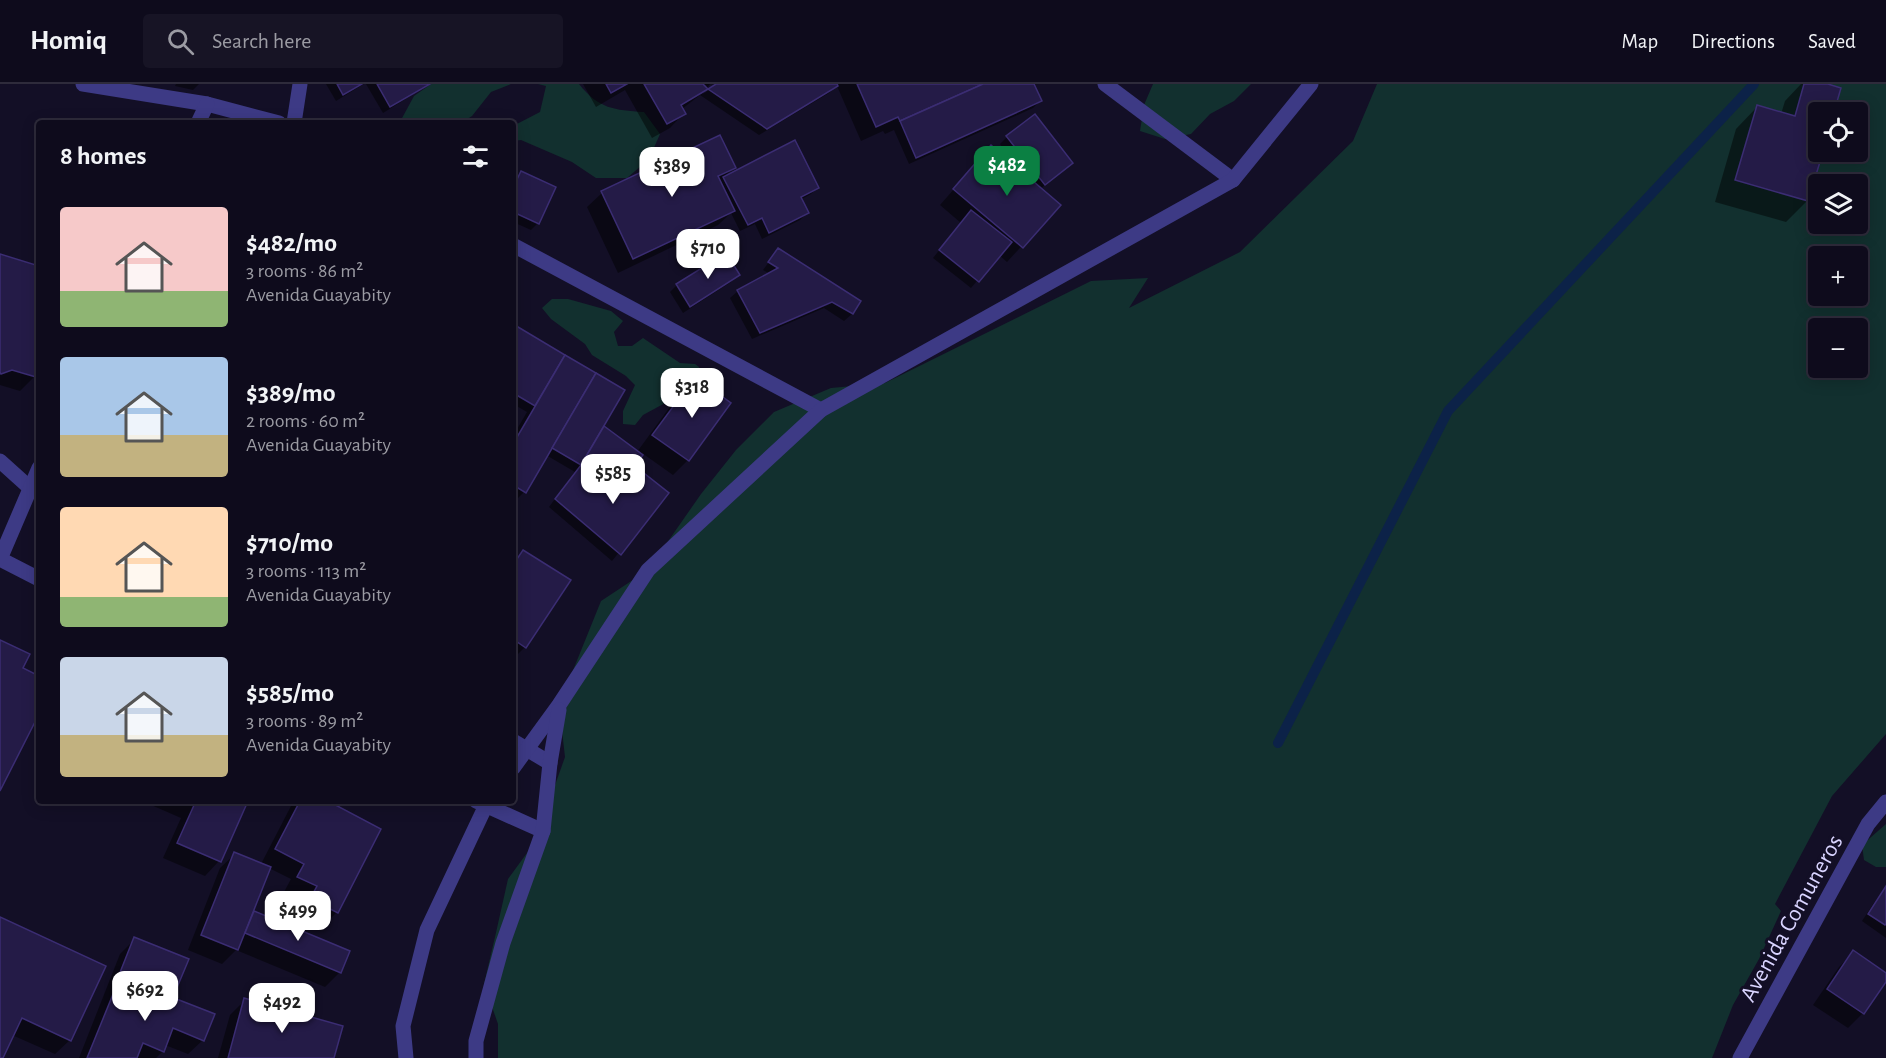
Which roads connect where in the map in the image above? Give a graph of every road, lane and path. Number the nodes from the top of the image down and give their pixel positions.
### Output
1 (83, 84) edge
2 (300, 84) edge
3 (1105, 84) edge
4 (1311, 84) edge
5 (207, 104) junction
6 (199, 120) edge
7 (268, 120) edge
8 (294, 120) edge
9 (1233, 180) junction
10 (516, 246) edge
11 (821, 410) junction
12 (0, 461) edge
13 (34, 490) edge
14 (0, 559) edge
15 (36, 577) edge
16 (560, 705) junction
17 (516, 743) edge
18 (527, 750) junction
19 (516, 764) edge
20 (550, 764) junction
21 (1886, 802) edge
22 (482, 804) edge
23 (487, 804) edge
24 (543, 831) junction
25 (405, 1058) edge
26 (477, 1058) edge
27 (1740, 1058) edge

1 - 5 street
2 - 8 street
3 - 9 street
4 - 9 street
5 - 6 street
5 - 7 street
9 - 11 street
10 - 11 street
11 - 16 street
12 - 13 street
13 - 14 street
14 - 15 street
16 - 18 street
16 - 20 street
17 - 18 street
18 - 19 street
18 - 20 street
20 - 24 street
21 - 27 street, Avenida Comuneros
22 - 25 street
23 - 24 street
24 - 26 street

